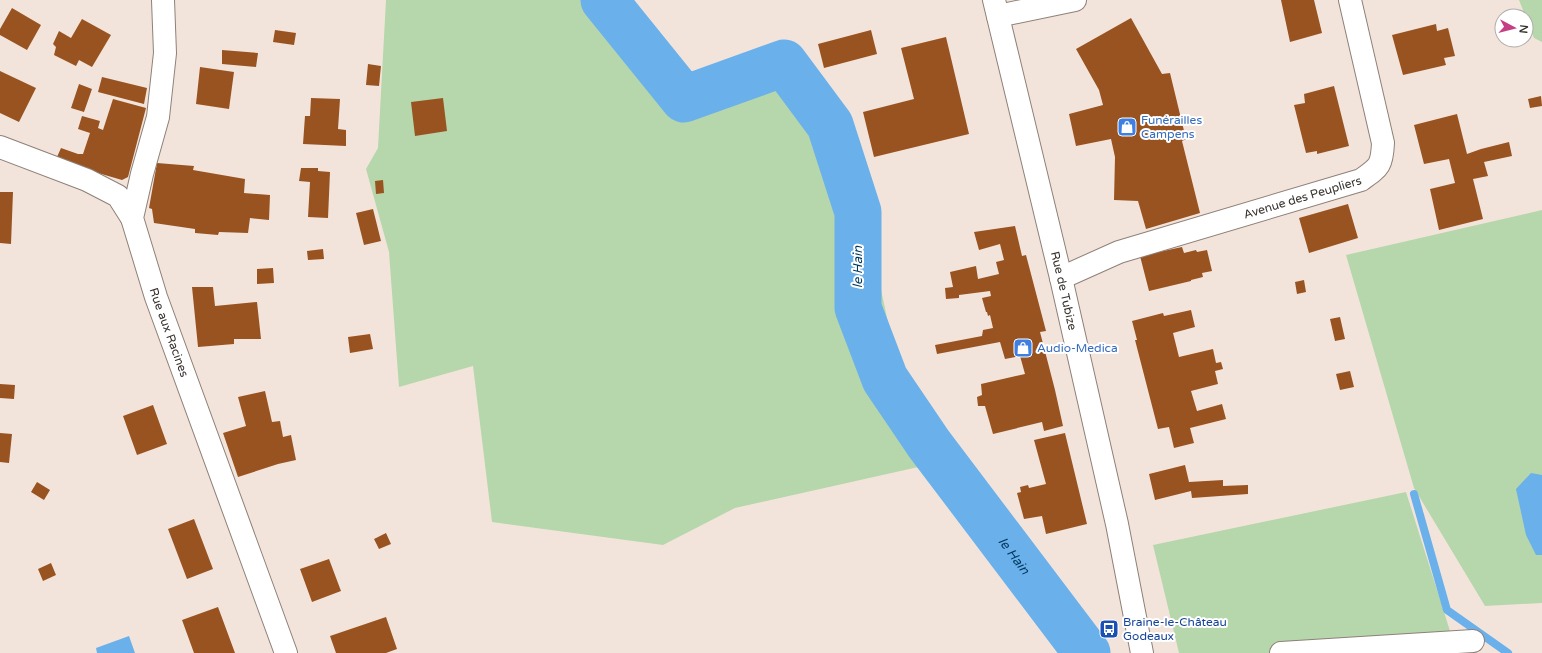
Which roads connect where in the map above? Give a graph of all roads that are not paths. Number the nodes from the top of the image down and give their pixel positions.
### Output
1 (163, 0) edge
2 (1075, 0) edge
3 (1350, 0) edge
4 (996, 8) edge
5 (0, 147) edge
6 (132, 218) junction
7 (1061, 278) junction
8 (1472, 641) dead end
9 (286, 653) edge
10 (1142, 653) edge
11 (1281, 653) edge

1 - 6 street, Rue aux Racines
2 - 4 street
3 - 7 street, Avenue des Peupliers
4 - 7 street, Rue de Tubize
5 - 6 street
6 - 9 street, Rue aux Racines
7 - 10 street, Rue de Tubize
8 - 11 street

